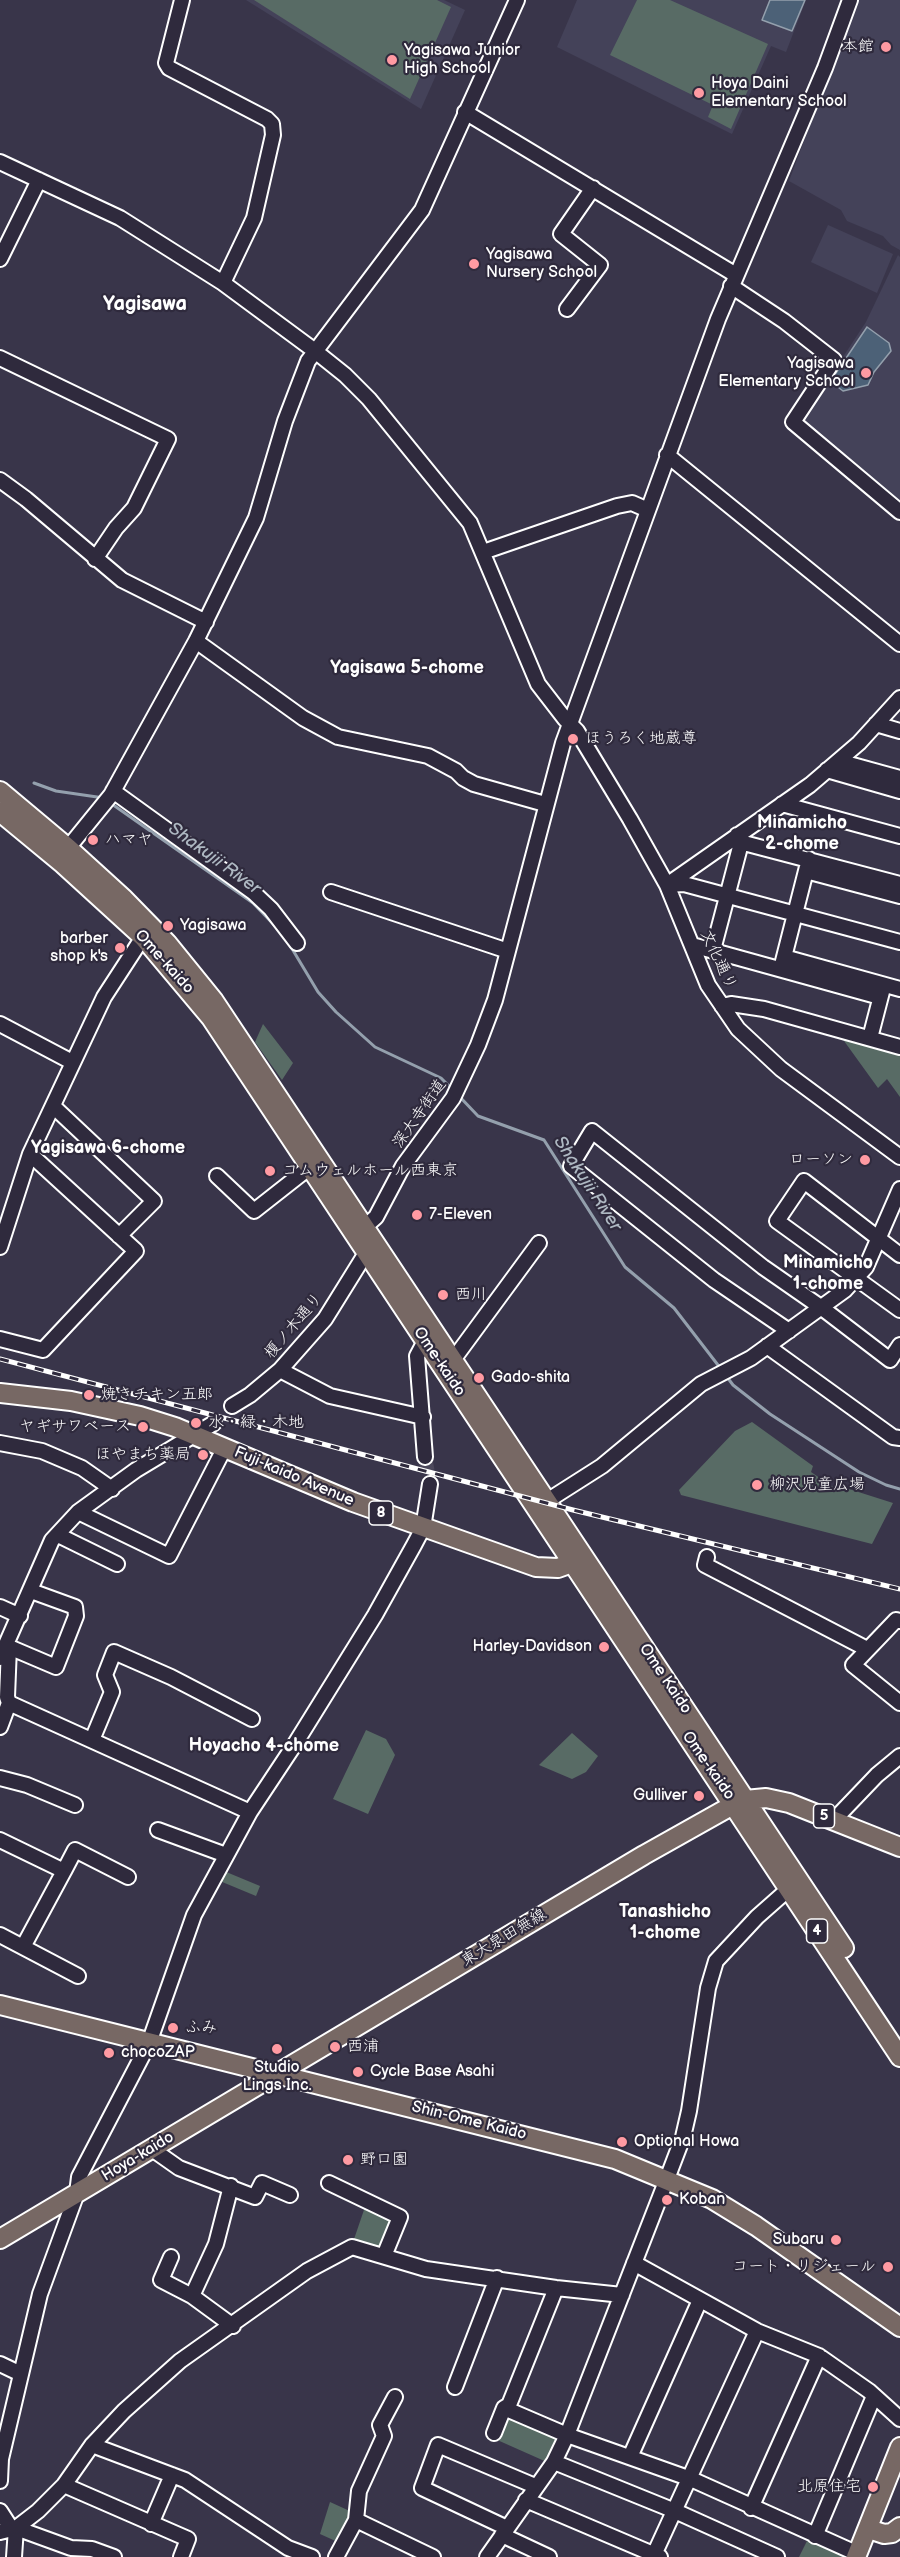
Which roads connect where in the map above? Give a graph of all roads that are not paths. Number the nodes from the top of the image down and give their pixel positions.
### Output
1 (182, 0) edge
2 (517, 0) edge
3 (849, 0) edge
4 (465, 112) junction
5 (0, 162) edge
6 (39, 180) junction
7 (593, 188) junction
8 (0, 259) edge
9 (734, 280) junction
10 (223, 283) junction
11 (567, 309) dead end
12 (315, 351) junction
13 (0, 358) edge
14 (667, 455) junction
15 (0, 480) edge
16 (648, 510) junction
17 (900, 512) edge
18 (483, 552) junction
19 (95, 559) junction
20 (206, 622) junction
21 (196, 641) junction
22 (900, 644) edge
23 (900, 698) edge
24 (570, 723) junction
25 (876, 724) junction
26 (900, 731) edge
27 (832, 766) junction
28 (900, 778) edge
29 (900, 791) edge
30 (1, 793) edge
31 (109, 798) junction
32 (545, 804) junction
33 (782, 804) junction
34 (0, 812) edge
35 (900, 836) edge
36 (739, 838) junction
37 (68, 848) junction
38 (807, 865) junction
39 (900, 884) edge
40 (667, 885) junction
41 (331, 892) dead end
42 (726, 896) junction
43 (900, 896) edge
44 (795, 914) junction
45 (142, 937) junction
46 (900, 942) edge
47 (297, 943) dead end
48 (692, 945) junction
49 (713, 950) junction
50 (508, 951) junction
51 (782, 963) junction
52 (900, 988) edge
53 (882, 991) junction
54 (722, 1006) junction
55 (0, 1024) edge
56 (870, 1038) junction
57 (900, 1047) edge
58 (72, 1062) junction
59 (53, 1106) junction
60 (30, 1154) junction
61 (900, 1157) edge
62 (310, 1167) junction
63 (217, 1176) dead end
64 (900, 1189) edge
65 (360, 1231) junction
66 (119, 1236) junction
67 (879, 1238) junction
68 (539, 1243) dead end
69 (0, 1247) edge
70 (366, 1253) junction
71 (900, 1255) edge
72 (856, 1278) junction
73 (822, 1308) junction
74 (900, 1310) edge
75 (789, 1331) junction
76 (0, 1338) edge
77 (425, 1341) junction
78 (900, 1345) edge
79 (767, 1346) junction
80 (453, 1360) junction
81 (280, 1370) junction
82 (0, 1393) edge
83 (232, 1406) dead end
84 (423, 1417) junction
85 (214, 1423) dead end
86 (196, 1435) junction
87 (900, 1438) edge
88 (0, 1443) edge
89 (225, 1447) junction
90 (425, 1457) tunnel mouth
91 (430, 1484) tunnel mouth
92 (112, 1489) junction
93 (547, 1501) junction
94 (78, 1512) junction
95 (423, 1528) junction
96 (58, 1535) junction
97 (707, 1557) dead end
98 (578, 1561) junction
99 (117, 1563) dead end
100 (31, 1591) junction
101 (0, 1607) edge
102 (20, 1616) junction
103 (900, 1621) edge
104 (5, 1649) edge
105 (867, 1649) junction
106 (9, 1703) junction
107 (900, 1703) edge
108 (252, 1719) dead end
109 (0, 1727) edge
110 (92, 1740) junction
111 (900, 1756) edge
112 (0, 1778) edge
113 (739, 1803) junction
114 (75, 1805) dead end
115 (250, 1812) junction
116 (834, 1820) junction
117 (158, 1830) dead end
118 (0, 1840) edge
119 (900, 1847) edge
120 (226, 1855) junction
121 (64, 1871) junction
122 (128, 1877) dead end
123 (790, 1892) junction
124 (0, 1935) edge
125 (23, 1947) junction
126 (78, 1976) dead end
127 (0, 2005) edge
128 (900, 2034) edge
129 (149, 2043) junction
130 (900, 2056) edge
131 (276, 2074) junction
132 (152, 2149) junction
133 (668, 2179) junction
134 (329, 2183) dead end
135 (231, 2186) junction
136 (77, 2193) junction
137 (290, 2195) dead end
138 (0, 2239) edge
139 (384, 2256) junction
140 (171, 2257) dead end
141 (634, 2263) junction
142 (497, 2278) junction
143 (556, 2288) junction
144 (622, 2295) junction
145 (192, 2296) junction
146 (700, 2300) junction
147 (232, 2326) junction
148 (900, 2326) edge
149 (757, 2331) junction
150 (819, 2356) junction
151 (0, 2364) edge
152 (21, 2374) junction
153 (473, 2379) dead end
154 (874, 2396) junction
155 (395, 2397) dead end
156 (504, 2408) junction
157 (900, 2419) edge
158 (494, 2433) dead end
159 (567, 2435) junction
160 (93, 2445) junction
161 (900, 2447) edge
162 (630, 2457) junction
163 (554, 2462) junction
164 (172, 2475) junction
165 (691, 2479) junction
166 (0, 2481) edge
167 (64, 2485) junction
168 (535, 2486) junction
169 (526, 2500) junction
170 (751, 2508) junction
171 (0, 2511) edge
172 (675, 2511) junction
173 (357, 2520) junction
174 (151, 2524) junction
175 (900, 2527) edge
176 (9, 2529) edge
177 (868, 2529) junction
178 (504, 2531) junction
179 (815, 2536) junction
180 (656, 2556) edge
181 (857, 2556) edge
182 (14, 2557) edge
183 (114, 2557) edge
184 (182, 2557) edge
185 (312, 2557) edge
186 (336, 2557) edge
187 (433, 2557) edge
188 (487, 2557) edge
189 (549, 2557) edge
190 (777, 2557) edge

1 - 10 street
2 - 4 street
3 - 9 street
4 - 7 street
4 - 12 street
5 - 6 street, 文化通り
6 - 8 street
6 - 10 street, 文化通り
7 - 9 street
7 - 11 street
9 - 14 street
9 - 17 street
10 - 12 street, 文化通り
12 - 18 street, 文化通り
12 - 20 street
13 - 19 street
14 - 16 street
14 - 22 street
15 - 19 street
16 - 18 street
16 - 24 street
18 - 24 street, 文化通り
19 - 20 street
20 - 21 street
21 - 31 street
21 - 32 street
23 - 25 street
24 - 32 street
24 - 40 street, 文化通り
25 - 26 street
25 - 27 street
27 - 28 street
27 - 29 street
27 - 33 street
30 - 37 main road, Ome-kaido / 4
31 - 37 street
31 - 47 street
32 - 50 street, 深大寺街道
33 - 35 street
33 - 36 street
34 - 45 main road, Ome-kaido / 4
36 - 38 street
36 - 40 street
36 - 42 street
37 - 65 main road, Ome-kaido / 4
38 - 39 street
38 - 43 street
38 - 44 street
40 - 42 street
40 - 48 street, 文化通り
41 - 50 street
42 - 44 street
42 - 49 street
44 - 46 street
44 - 51 street
45 - 58 street
45 - 62 main road, Ome-kaido / 4
48 - 49 street
48 - 54 street, 文化通り
49 - 51 street
50 - 65 street, 深大寺街道
51 - 53 street
52 - 53 street
53 - 56 street
54 - 56 street
54 - 61 street, 文化通り
55 - 58 street
56 - 57 street
58 - 59 street
59 - 60 street
59 - 66 street
60 - 66 street
60 - 69 street
62 - 63 street
62 - 65 main road, Ome-kaido / 4
64 - 67 street
65 - 70 main road, Ome-kaido / 4
65 - 80 main road, Ome-kaido / 4
66 - 76 street
67 - 71 street
67 - 72 street
67 - 72 street
68 - 80 street
70 - 77 main road, Ome-kaido / 4
70 - 81 street, 榎ノ木通り
72 - 73 street
72 - 74 street
73 - 75 street
73 - 75 street
73 - 78 street
75 - 79 street
77 - 84 street
77 - 98 main road, Ome-kaido / 4
79 - 87 street
79 - 93 street
80 - 93 main road, Ome-kaido / 4
81 - 83 street, 榎ノ木通り
81 - 84 street
82 - 86 main road, Fuji-kaido Avenue / 8
84 - 90 street
85 - 86 street
86 - 89 main road, Fuji-kaido Avenue / 8
86 - 92 street
88 - 92 street
89 - 94 street
89 - 95 main road, Fuji-kaido Avenue / 8
91 - 95 street
92 - 94 street
93 - 98 main road, Ome-kaido / 4
94 - 96 street
95 - 98 main road, Fuji-kaido Avenue / 8
95 - 115 street
96 - 99 street
96 - 100 street
97 - 105 street
98 - 113 main road, Ome-kaido / 4
100 - 102 street
100 - 104 street
101 - 102 street
102 - 104 street
103 - 105 street
104 - 106 street
105 - 107 street
106 - 109 street
106 - 110 street
108 - 110 street
110 - 115 street
111 - 116 street
112 - 114 street
113 - 116 main road, Ome-kaido / 5
113 - 123 main road, 4
113 - 128 main road, 4
113 - 131 main road, 東大泉田無線
115 - 120 street
116 - 119 main road, Ome-kaido / 5
117 - 120 street
118 - 121 street
120 - 129 street
121 - 122 street
121 - 125 street
123 - 130 main road, 4
123 - 133 street
124 - 125 street
125 - 126 street
127 - 129 main road, Shin-Ome Kaido
129 - 131 main road, Shin-Ome Kaido
129 - 136 street
131 - 132 main road, Hoya-kaido
131 - 133 main road, Shin-Ome Kaido
132 - 135 street
132 - 136 main road, Hoya-kaido
133 - 141 street
133 - 148 main road, Shin-Ome Kaido
134 - 139 street
135 - 137 street
135 - 145 street
136 - 138 main road, Hoya-kaido
136 - 152 street
139 - 142 street
139 - 147 street
140 - 145 street
141 - 144 street
141 - 146 street
142 - 143 street
142 - 153 street
143 - 144 street
143 - 156 street
144 - 159 street
145 - 147 street
146 - 149 street
146 - 162 street
147 - 160 street
149 - 150 street
149 - 165 street
150 - 154 street
150 - 170 street
151 - 152 street
152 - 166 street
154 - 157 street
154 - 179 street
155 - 173 street
156 - 158 street
156 - 159 street
159 - 162 street
159 - 163 street
160 - 164 street
160 - 167 street
161 - 177 main road
162 - 165 street
163 - 168 street
163 - 172 street
164 - 174 street
164 - 185 street
165 - 170 street
165 - 172 street
167 - 174 street
167 - 176 street
168 - 169 street
168 - 178 street
169 - 178 street
169 - 180 street
170 - 179 street
171 - 176 street
172 - 180 street
172 - 190 street
173 - 186 street
173 - 187 street
174 - 184 street
175 - 177 main road
176 - 182 street
176 - 183 street
177 - 181 main road
178 - 188 street
178 - 189 street
179 - 181 street

